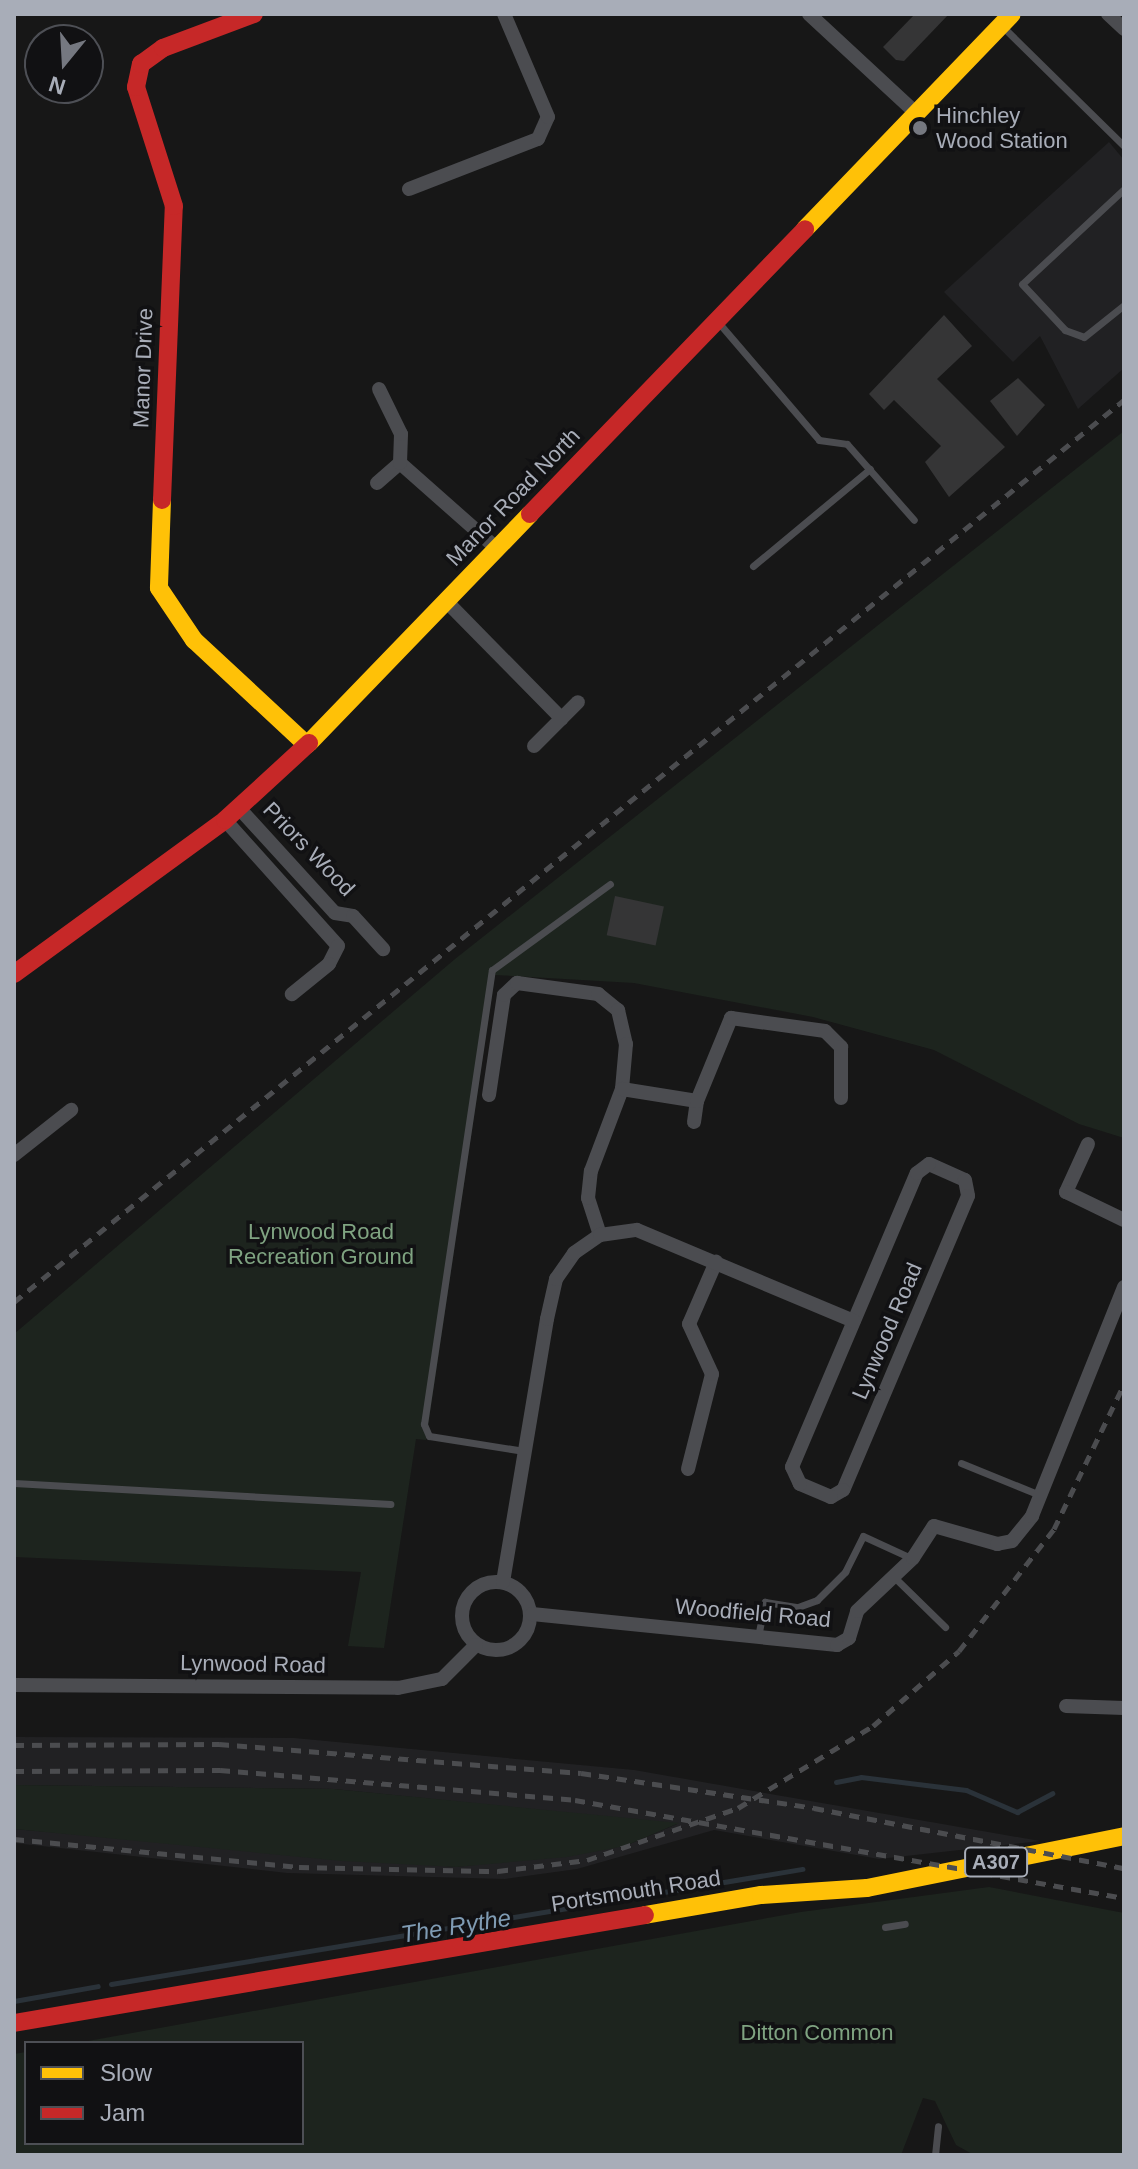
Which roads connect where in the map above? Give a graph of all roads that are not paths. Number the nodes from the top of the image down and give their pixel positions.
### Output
1 (254, 14) edge
2 (504, 14) edge
3 (809, 14) edge
4 (1108, 14) edge
5 (1007, 20) edge
6 (1124, 29) edge
7 (917, 114) junction
8 (1124, 146) edge
9 (409, 189) dead end
10 (1124, 189) edge
11 (1124, 305) edge
12 (717, 321) junction
13 (379, 389) dead end
14 (400, 463) junction
15 (870, 469) junction
16 (377, 483) dead end
17 (914, 520) dead end
18 (496, 548) junction
19 (753, 566) dead end
20 (446, 601) junction
21 (578, 702) dead end
22 (562, 719) junction
23 (307, 745) junction
24 (534, 746) dead end
25 (232, 814) junction
26 (610, 884) dead end
27 (383, 949) dead end
28 (14, 974) edge
29 (292, 994) dead end
30 (622, 1089) junction
31 (489, 1095) dead end
32 (841, 1098) dead end
33 (697, 1101) junction
34 (71, 1110) dead end
35 (694, 1122) dead end
36 (1088, 1144) dead end
37 (14, 1155) edge
38 (1124, 1220) edge
39 (600, 1235) junction
40 (716, 1262) junction
41 (1124, 1287) edge
42 (854, 1321) junction
43 (524, 1451) junction
44 (961, 1463) dead end
45 (688, 1469) dead end
46 (14, 1483) edge
47 (1042, 1496) junction
48 (390, 1504) dead end
49 (913, 1558) junction
50 (893, 1576) junction
51 (503, 1582) junction
52 (532, 1614) junction
53 (945, 1627) dead end
54 (758, 1637) junction
55 (476, 1645) junction
56 (14, 1685) edge
57 (1066, 1706) dead end
58 (1124, 1708) edge
59 (1124, 1836) edge
60 (905, 1924) dead end
61 (885, 1927) dead end
62 (14, 2023) edge
63 (938, 2126) dead end
64 (935, 2155) edge

1 - 23 street, Manor Drive
2 - 9 street
3 - 7 street
4 - 6 street
5 - 7 street, Manor Road North
5 - 8 lane
7 - 12 street, Manor Road North
10 - 11 lane
12 - 15 lane
12 - 18 street, Manor Road North
13 - 14 street
14 - 16 street
14 - 18 street
15 - 17 lane
15 - 19 lane
18 - 20 street, Manor Road North
20 - 22 street
20 - 23 street, Manor Road North
21 - 22 street
22 - 24 street
23 - 25 street, Manor Road North
25 - 27 street, Priors Wood
25 - 28 street, Manor Road North
25 - 29 street
26 - 43 lane
30 - 31 street
30 - 33 street
30 - 39 street
32 - 33 street
33 - 35 street
34 - 37 street
36 - 38 street
39 - 40 street, Lynwood Road
39 - 43 street
40 - 42 street, Lynwood Road
40 - 45 street
41 - 47 street, Woodfield Road
42 - 42 street, Lynwood Road
43 - 51 street
44 - 47 lane
46 - 48 lane
47 - 49 street, Woodfield Road
49 - 50 street, Woodfield Road
49 - 54 lane
50 - 53 lane
50 - 54 street, Woodfield Road
51 - 52 street
51 - 55 street
52 - 54 street, Woodfield Road
52 - 55 street
55 - 56 street, Lynwood Road
57 - 58 street
59 - 62 street, Portsmouth Road / A307
60 - 61 lane
63 - 64 lane

